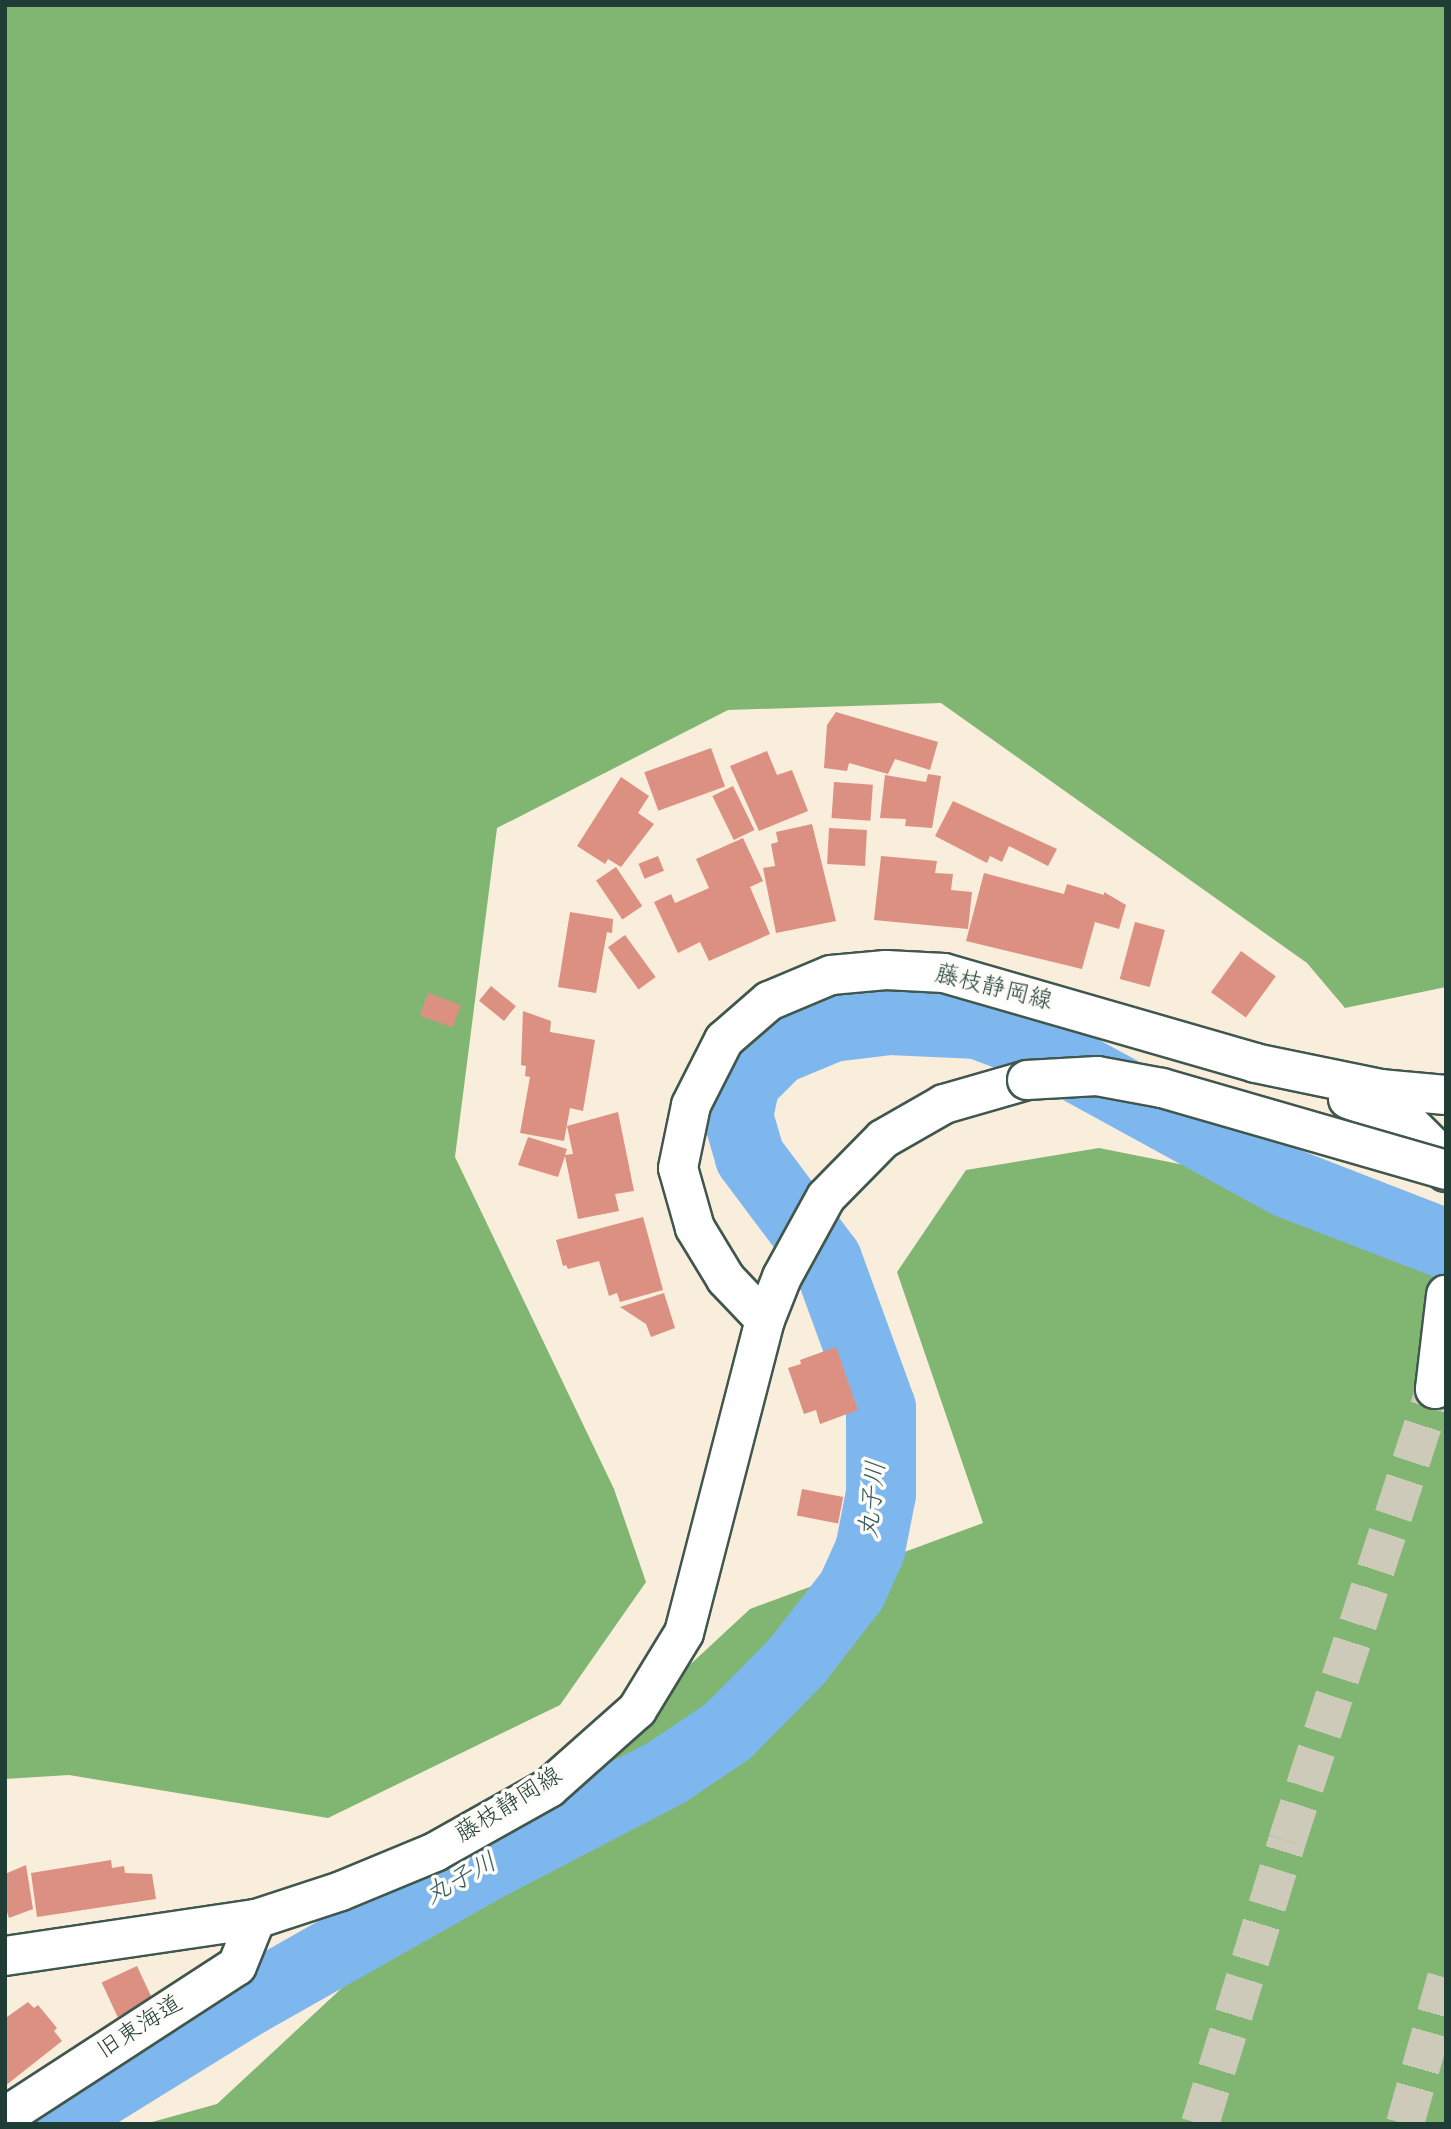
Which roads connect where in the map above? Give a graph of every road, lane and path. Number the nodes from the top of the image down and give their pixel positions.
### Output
1 (1255, 1063) junction
2 (1446, 1095) edge
3 (1446, 1171) edge
4 (1446, 1295) edge
5 (765, 1320) junction
6 (1440, 1374) tunnel mouth
7 (256, 1919) junction
8 (5, 1956) edge
9 (9, 2117) edge

1 - 2 main road
1 - 3 main road
1 - 5 main road, 藤枝静岡線
3 - 5 main road, 藤枝静岡線, bridge
4 - 6 main road
5 - 7 main road, 藤枝静岡線
7 - 8 main road, 藤枝静岡線
7 - 9 main road, 旧東海道

